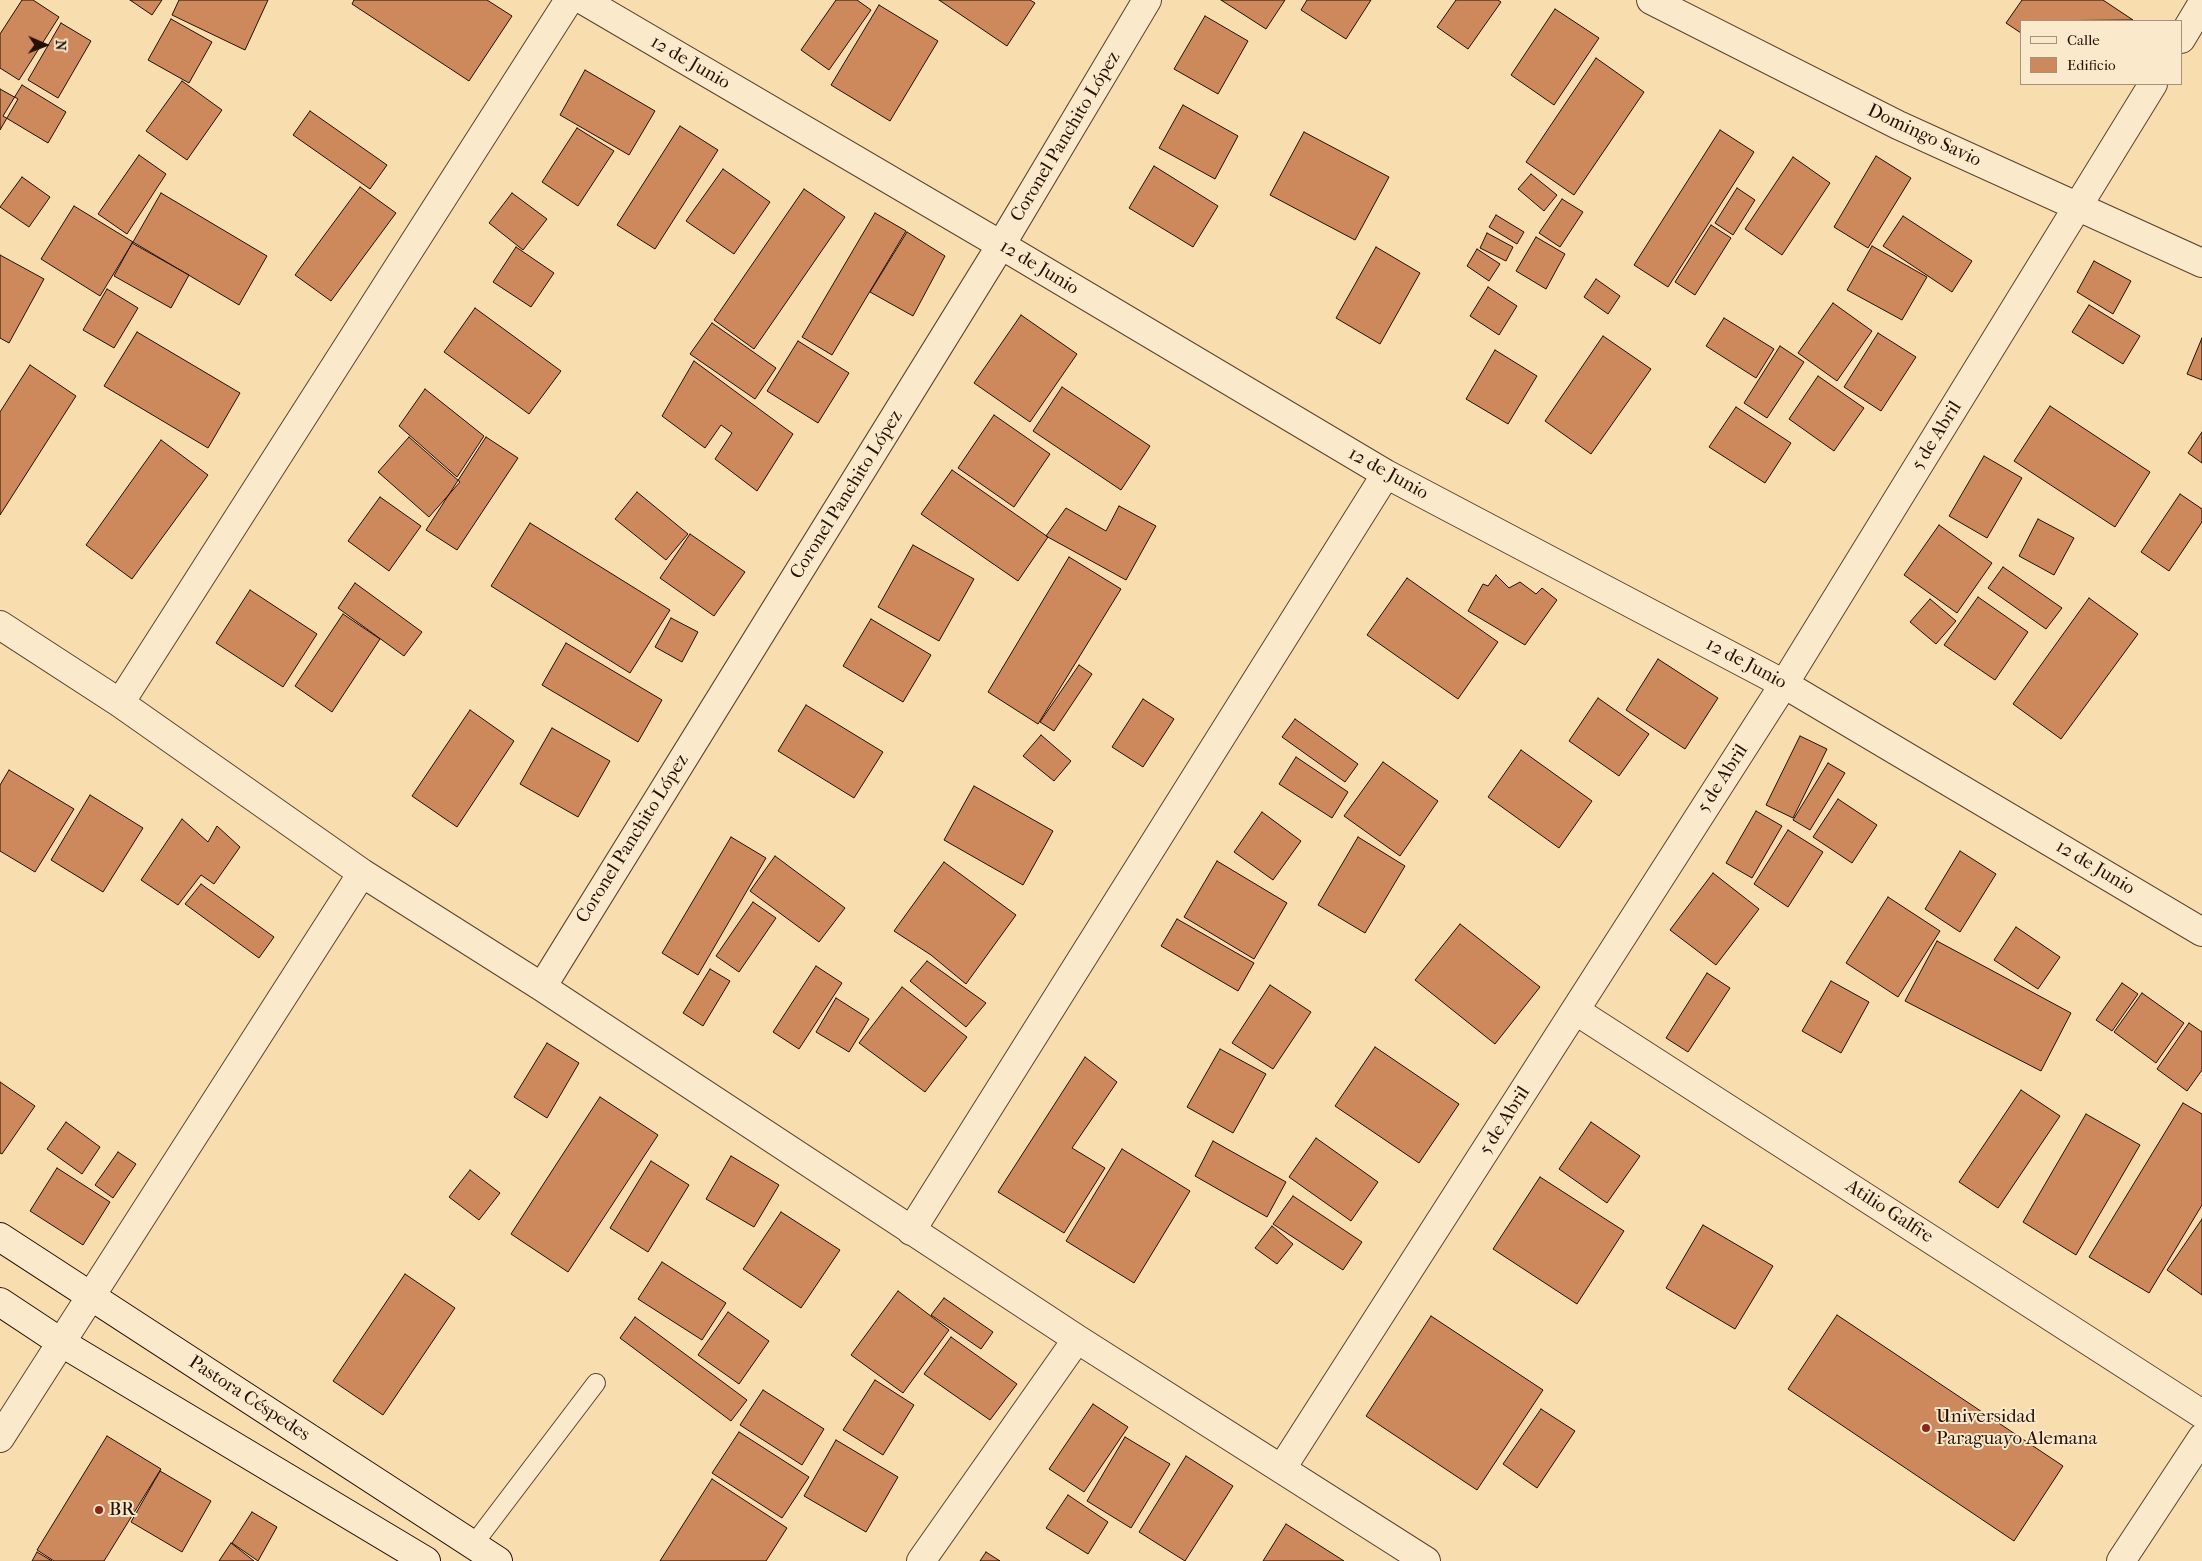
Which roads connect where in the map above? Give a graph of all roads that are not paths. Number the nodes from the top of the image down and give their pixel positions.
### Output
1 (569, 0) edge
2 (583, 0) edge
3 (1148, 0) edge
4 (1651, 0) edge
5 (2202, 4) edge
6 (2182, 37) edge
7 (2152, 85) edge
8 (2078, 207) junction
9 (1001, 245) junction
10 (2202, 264) edge
11 (1386, 474) junction
12 (0, 625) edge
13 (1784, 684) junction
14 (120, 703) junction
15 (362, 872) junction
16 (2202, 932) edge
17 (542, 987) junction
18 (1576, 1011) junction
19 (911, 1231) junction
20 (0, 1237) edge
21 (91, 1296) junction
22 (0, 1302) edge
23 (1077, 1339) junction
24 (62, 1343) junction
25 (596, 1383) dead end
26 (2202, 1414) edge
27 (0, 1438) edge
28 (2202, 1438) edge
29 (1282, 1468) junction
30 (473, 1545) junction
31 (426, 1561) edge
32 (498, 1561) edge
33 (921, 1561) edge
34 (1426, 1561) edge
35 (2121, 1561) edge

1 - 14 street
2 - 9 street, 12 de Junio
3 - 9 street, Coronel Panchito López
4 - 8 street, Domingo Savio
5 - 6 street
7 - 8 street, 5 de Abril
8 - 10 street, Domingo Savio
8 - 13 street, 5 de Abril
9 - 11 street, 12 de Junio
9 - 17 street, Coronel Panchito López
11 - 13 street, 12 de Junio
11 - 19 street
12 - 14 street
13 - 16 street, 12 de Junio
13 - 18 street, 5 de Abril
14 - 15 street
15 - 17 street
15 - 21 street
17 - 19 street
18 - 26 street, Atilio Galfre
18 - 29 street, 5 de Abril
19 - 23 street
20 - 21 street, Pastora Céspedes
21 - 24 street
21 - 30 street, Pastora Céspedes
22 - 24 street
23 - 29 street
23 - 33 street
24 - 27 street
24 - 31 street
25 - 30 lane
28 - 35 street
29 - 34 street
30 - 32 street, Pastora Céspedes

